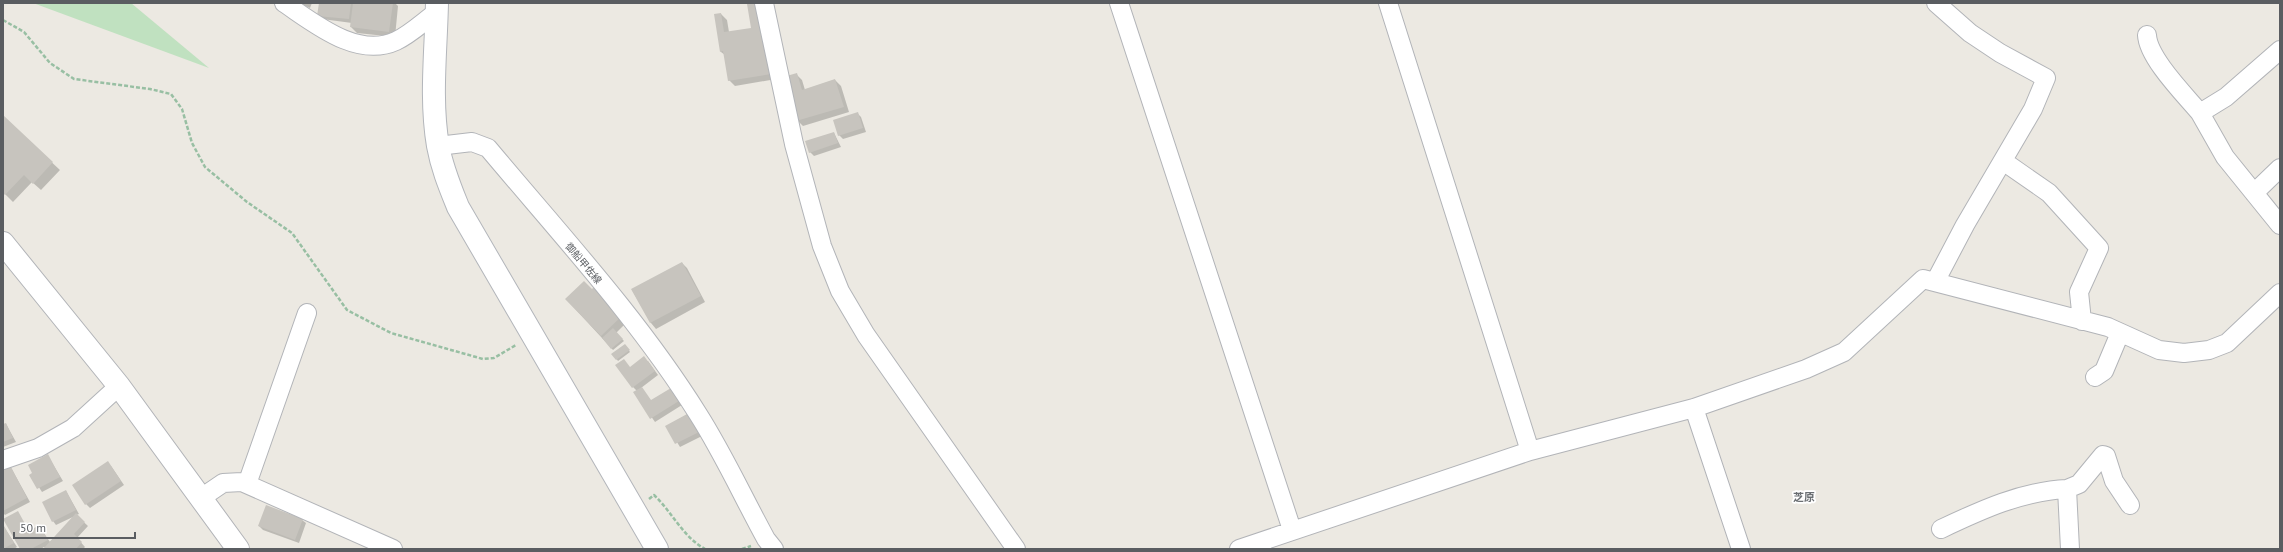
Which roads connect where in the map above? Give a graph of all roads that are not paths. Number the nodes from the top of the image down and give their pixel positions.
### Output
1 (284, 3) edge
2 (764, 3) edge
3 (1119, 3) edge
4 (1388, 3) edge
5 (1936, 3) edge
6 (437, 8) edge
7 (2147, 35) dead end
8 (2280, 50) edge
9 (2200, 113) junction
10 (438, 146) junction
11 (2003, 161) junction
12 (2280, 168) edge
13 (2254, 193) junction
14 (2280, 225) edge
15 (3, 243) edge
16 (1935, 282) junction
17 (2280, 293) edge
18 (307, 313) dead end
19 (2082, 321) junction
20 (2120, 333) junction
21 (2095, 377) dead end
22 (119, 386) junction
23 (1694, 408) junction
24 (1530, 452) junction
25 (3, 460) edge
26 (247, 484) junction
27 (2067, 489) junction
28 (201, 498) junction
29 (2130, 506) dead end
30 (1941, 529) dead end
31 (1292, 530) junction
32 (238, 549) edge
33 (393, 549) edge
34 (657, 549) edge
35 (774, 549) edge
36 (1016, 549) edge
37 (1239, 549) edge
38 (1741, 549) edge
39 (2070, 549) edge

1 - 6 street
2 - 36 street
3 - 31 street
4 - 24 street
5 - 11 street
6 - 10 main road
7 - 9 street
8 - 9 street
9 - 13 street
10 - 34 main road
10 - 35 street, 御船甲佐線
11 - 16 street
11 - 19 street
12 - 13 street
13 - 14 street
15 - 22 main road
16 - 19 street
16 - 23 street
17 - 20 street
18 - 26 street
19 - 20 street
20 - 21 street
22 - 25 street
22 - 28 main road
23 - 24 street
23 - 38 street
24 - 31 street
26 - 28 street
26 - 33 street
27 - 29 street
27 - 30 street
27 - 39 street
28 - 32 main road
31 - 37 street

